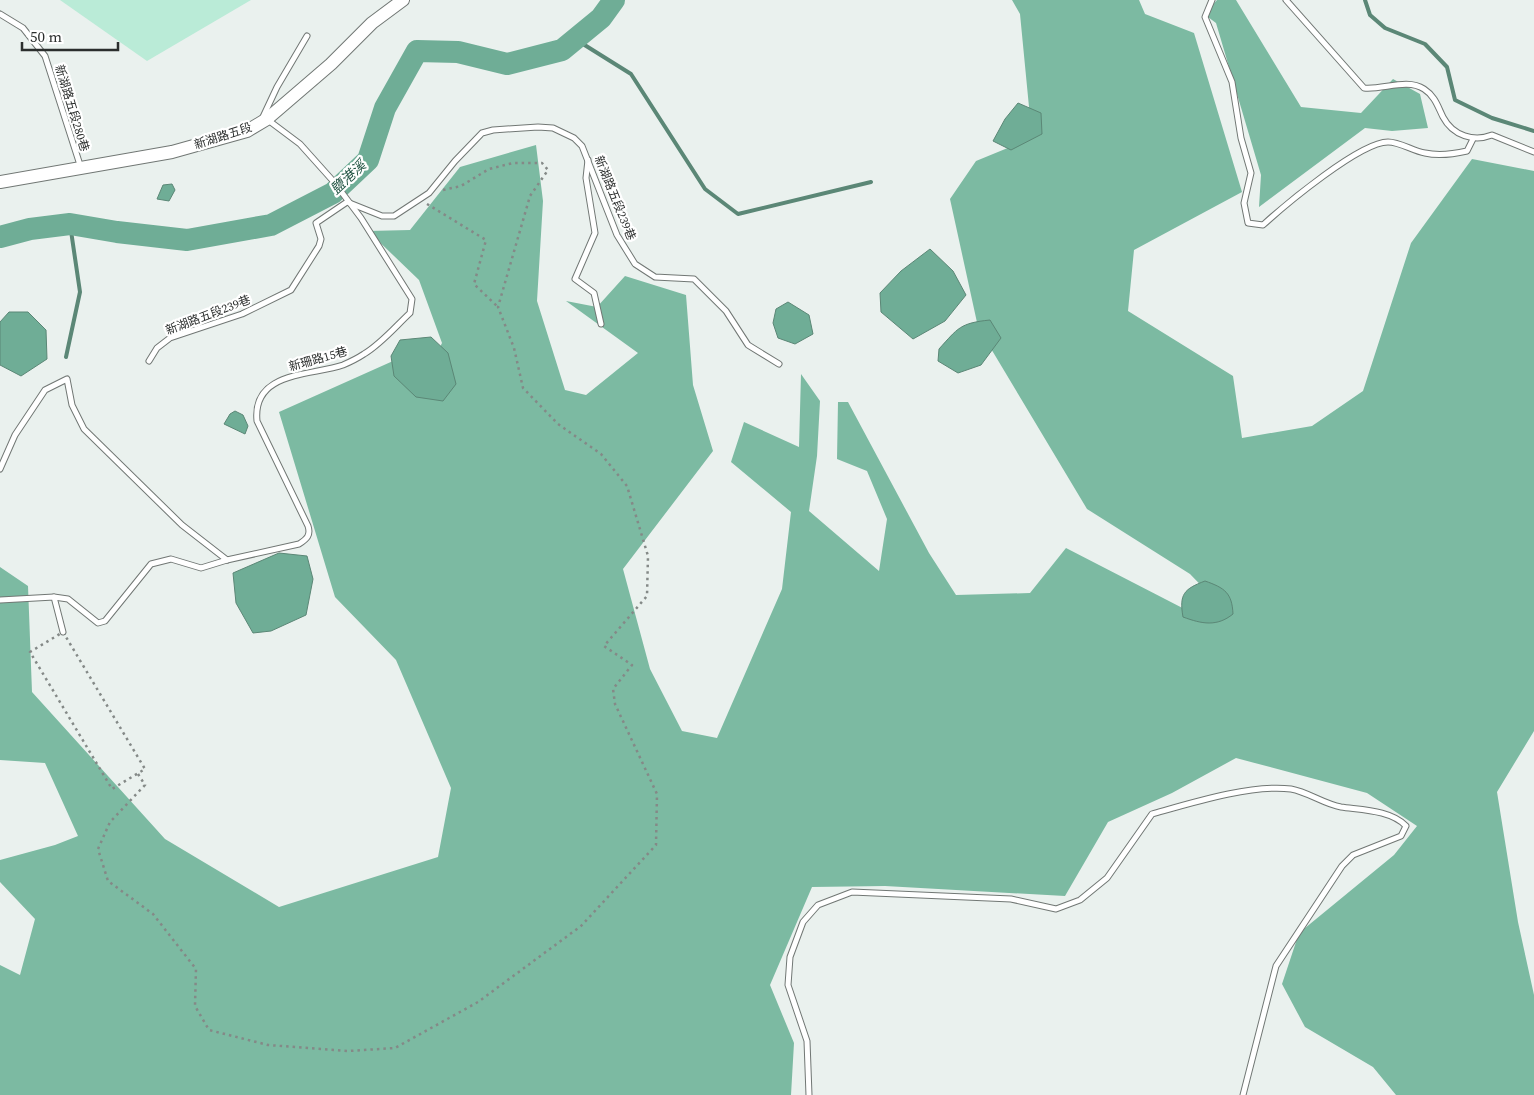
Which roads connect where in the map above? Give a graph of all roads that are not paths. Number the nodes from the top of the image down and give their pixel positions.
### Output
1 (403, 0) edge
2 (1212, 0) edge
3 (1286, 0) edge
4 (0, 14) edge
5 (307, 36) dead end
6 (263, 122) junction
7 (1473, 139) junction
8 (1534, 152) edge
9 (588, 158) junction
10 (81, 168) junction
11 (0, 182) edge
12 (347, 202) junction
13 (601, 324) dead end
14 (149, 361) dead end
15 (780, 364) dead end
16 (0, 469) edge
17 (227, 560) junction
18 (54, 597) junction
19 (0, 600) edge
20 (63, 632) road end
21 (809, 1095) edge
22 (1244, 1095) edge

1 - 6 street, 新湖路五段
2 - 7 lane
3 - 7 lane
4 - 10 lane, 新湖路五段280巷
5 - 6 lane
6 - 10 street, 新湖路五段
6 - 12 lane, 新珊路15巷
7 - 8 lane
9 - 12 lane, 新湖路五段239巷
9 - 13 lane
9 - 15 lane, 新湖路五段239巷
10 - 11 street, 新湖路五段
12 - 14 lane, 新湖路五段239巷
12 - 17 lane, 新珊路15巷
16 - 17 lane
17 - 18 lane, 新珊路15巷
18 - 19 lane, 新珊路15巷
18 - 20 lane
21 - 22 lane

